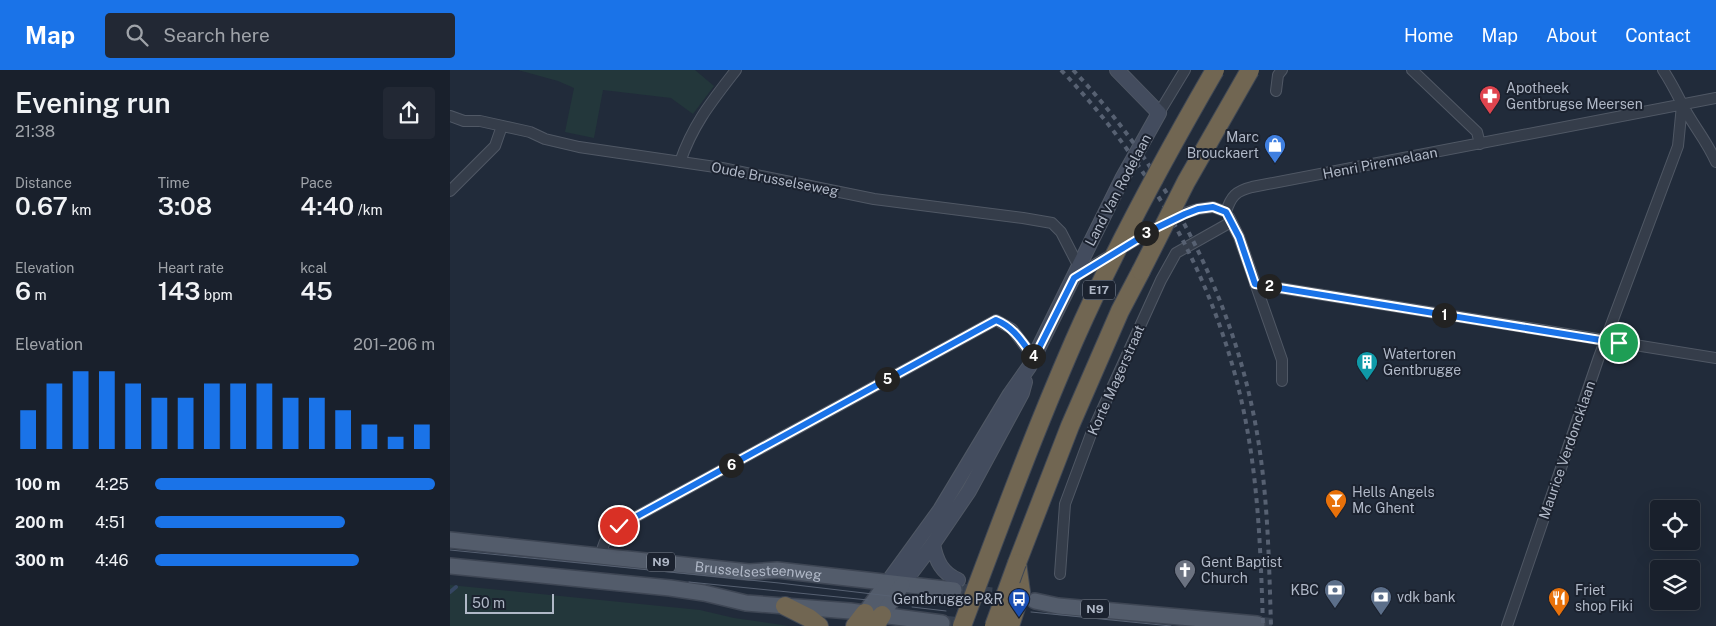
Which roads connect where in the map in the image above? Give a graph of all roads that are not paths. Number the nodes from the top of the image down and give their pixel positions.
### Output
1 (736, 70) edge
2 (1117, 70) edge
3 (1185, 70) edge
4 (1215, 70) edge
5 (1250, 70) edge
6 (1282, 70) edge
7 (1412, 70) edge
8 (1664, 70) edge
9 (1276, 91) dead end
10 (1716, 98) edge
11 (1682, 105) junction
12 (1159, 113) junction
13 (450, 116) edge
14 (502, 126) junction
15 (1480, 144) junction
16 (680, 162) junction
17 (1716, 162) edge
18 (450, 190) edge
19 (1226, 212) junction
20 (1231, 222) junction
21 (1076, 272) junction
22 (1255, 284) junction
23 (1605, 341) junction
24 (1716, 358) edge
25 (1032, 363) junction
26 (1282, 380) dead end
27 (450, 540) edge
28 (934, 544) junction
29 (601, 556) junction
30 (1018, 563) junction
31 (450, 566) edge
32 (1060, 574) dead end
33 (894, 584) junction
34 (956, 585) joint
35 (1035, 601) dead end
36 (785, 606) junction
37 (869, 620) edge
38 (1153, 620) edge
39 (942, 622) dead end
40 (1257, 624) dead end
41 (819, 626) edge
42 (962, 626) edge
43 (994, 626) edge
44 (1010, 626) edge
45 (1167, 626) edge
46 (1507, 626) edge

1 - 16 street
2 - 12 street
3 - 12 street, Land Van Rodelaan
4 - 42 highway, E17, bridge
5 - 30 highway, E17, bridge
6 - 9 street
7 - 15 street
8 - 11 street
10 - 11 street, Henri Pirennelaan
11 - 15 street, Henri Pirennelaan
11 - 17 street
11 - 23 street, Maurice Verdoncklaan
12 - 21 street, Land Van Rodelaan
13 - 14 street, Oude Brusselseweg
14 - 16 street, Oude Brusselseweg
14 - 18 street
15 - 19 street, Henri Pirennelaan
16 - 21 street, Oude Brusselseweg
19 - 20 street
19 - 21 street
20 - 22 street
20 - 32 street, Korte Magerstraat
21 - 25 street, Land Van Rodelaan
22 - 23 street
22 - 26 street
23 - 24 street
23 - 46 street, Maurice Verdoncklaan
25 - 28 street, Land Van Rodelaan
25 - 29 street
25 - 33 street, Land Van Rodelaan
27 - 29 main road, Brusselsesteenweg / N9
28 - 33 street, Land Van Rodelaan
28 - 34 street, Brusselsesteenweg / N9
29 - 33 main road, Brusselsesteenweg / N9
30 - 43 highway, E17, bridge
30 - 44 highway, bridge
31 - 36 main road, Brusselsesteenweg / N9
33 - 34 main road, Brusselsesteenweg / N9
33 - 37 main road
35 - 38 main road, N9
36 - 37 main road, Brusselsesteenweg / N9
36 - 41 highway, N9
37 - 39 main road, Brusselsesteenweg / N9
38 - 40 main road, N9
38 - 45 main road

